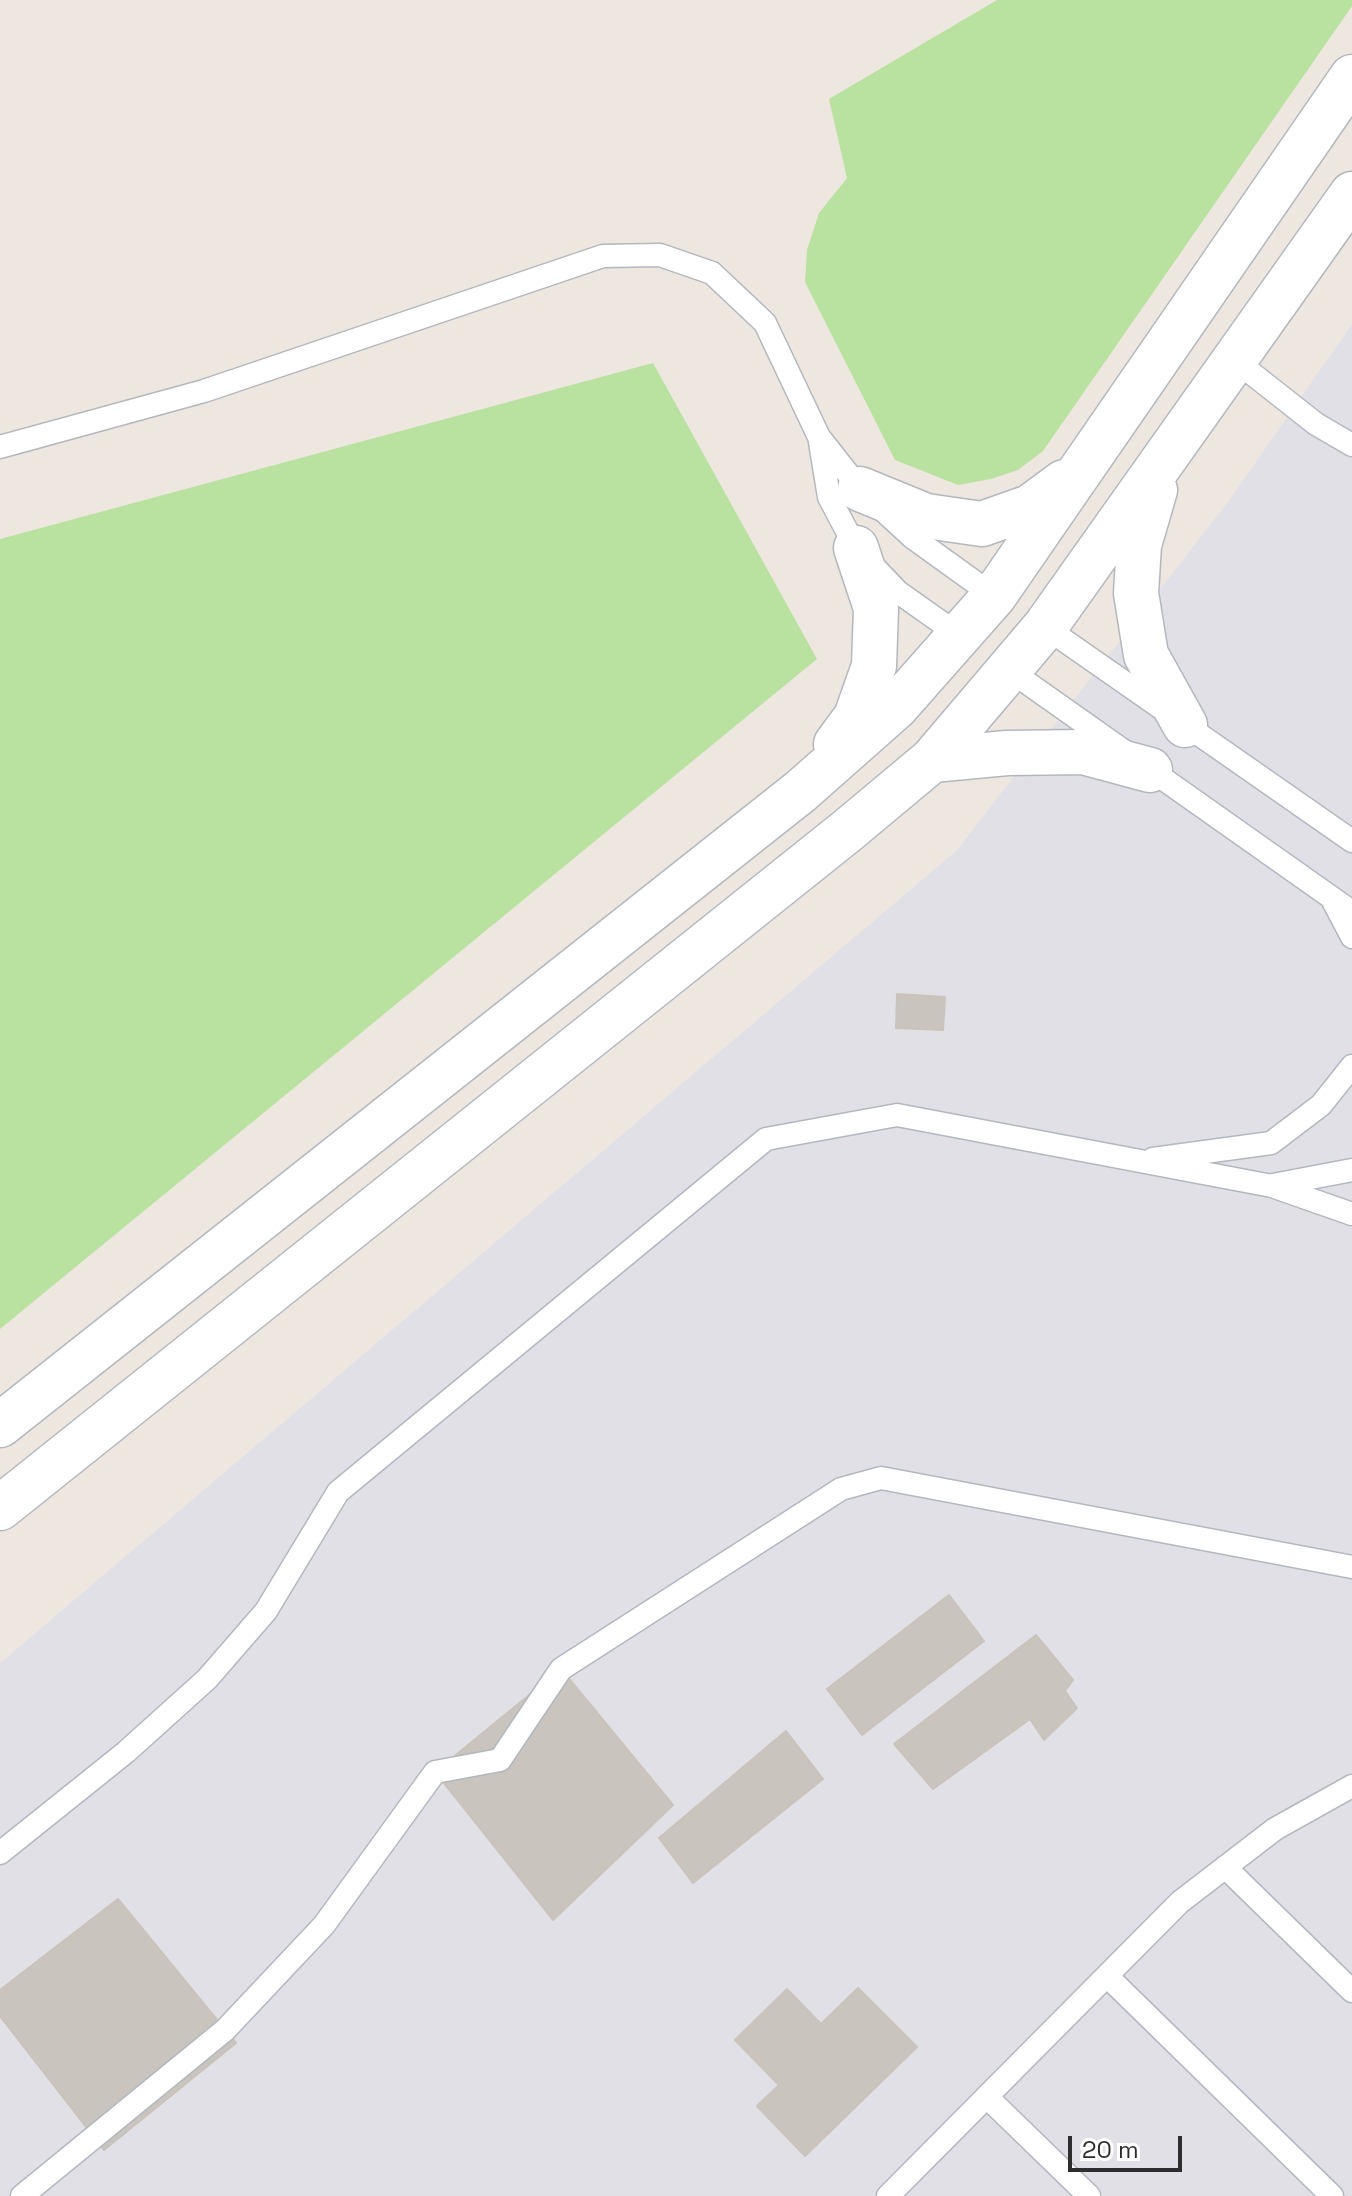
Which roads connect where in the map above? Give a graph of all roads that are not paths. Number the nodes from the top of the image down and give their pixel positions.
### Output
1 (1352, 77) edge
2 (1352, 194) edge
3 (1236, 361) junction
4 (819, 437) junction
5 (1352, 445) edge
6 (0, 447) edge
7 (1162, 464) junction
8 (1078, 473) junction
9 (860, 489) junction
10 (856, 548) junction
11 (994, 596) junction
12 (1045, 627) junction
13 (959, 635) junction
14 (1009, 670) junction
15 (1185, 725) junction
16 (932, 760) junction
17 (1150, 770) junction
18 (801, 791) junction
19 (1352, 841) edge
20 (1331, 897) junction
21 (1352, 912) edge
22 (1352, 937) edge
23 (1352, 1066) edge
24 (1132, 1161) junction
25 (1352, 1170) edge
26 (1272, 1186) junction
27 (1352, 1214) edge
28 (0, 1425) edge
29 (0, 1508) edge
30 (1352, 1567) edge
31 (1352, 1786) edge
32 (0, 1853) edge
33 (1225, 1867) junction
34 (1107, 1976) junction
35 (1352, 1991) edge
36 (987, 2097) junction
37 (22, 2196) edge
38 (888, 2196) edge
39 (1089, 2196) edge
40 (1332, 2196) edge

1 - 8 main road
2 - 3 main road
3 - 5 lane
3 - 7 main road
4 - 6 lane
4 - 9 lane
4 - 10 lane
7 - 12 main road
7 - 15 main road
8 - 9 main road
8 - 11 main road
9 - 11 lane
10 - 13 lane
10 - 18 main road
11 - 12 main road
11 - 13 main road
12 - 14 main road
12 - 15 lane
13 - 14 main road
13 - 18 main road
14 - 16 main road
14 - 17 lane
15 - 19 lane
16 - 17 main road
16 - 29 main road
17 - 20 lane
18 - 28 main road
20 - 21 lane
20 - 22 lane
23 - 24 lane
24 - 26 lane
24 - 32 lane
25 - 26 lane
26 - 27 lane
30 - 37 lane
31 - 33 lane
33 - 34 lane
33 - 35 lane
34 - 36 lane
34 - 40 lane
36 - 38 lane
36 - 39 lane

